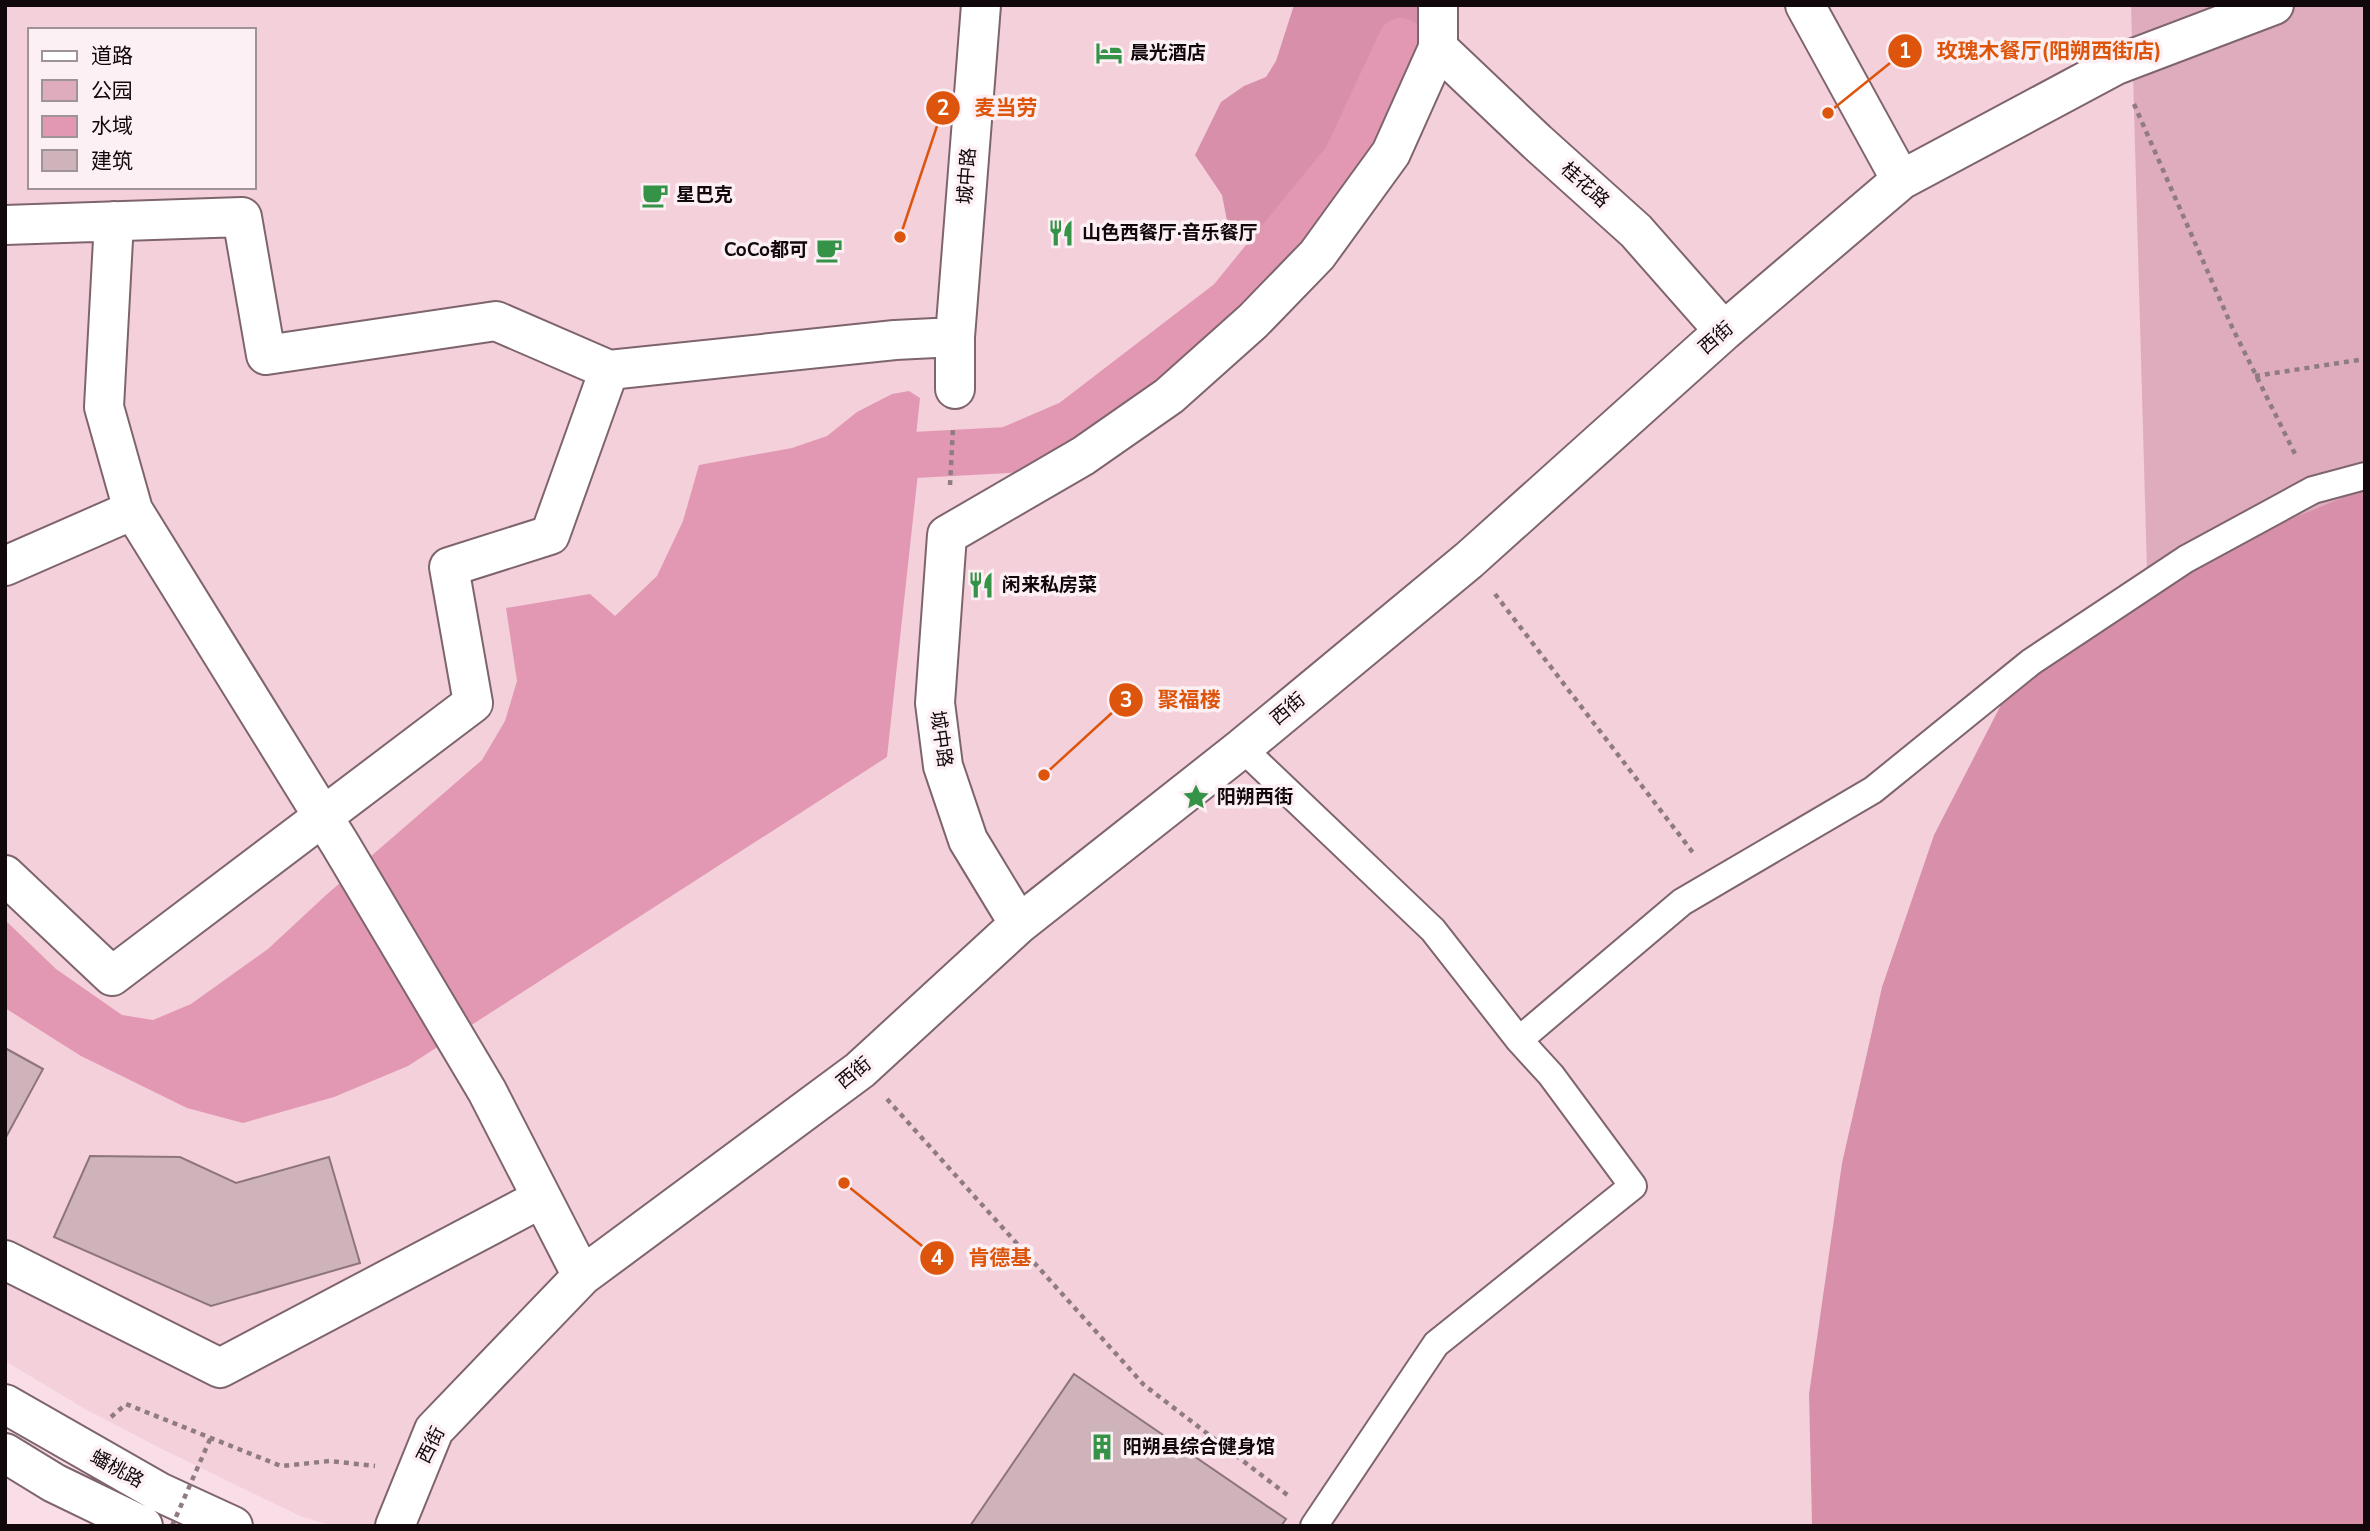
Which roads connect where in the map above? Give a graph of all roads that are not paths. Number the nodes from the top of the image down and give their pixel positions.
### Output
1 (981, 5) edge
2 (1438, 5) edge
3 (1805, 5) edge
4 (2274, 5) edge
5 (1438, 48) junction
6 (1901, 180) junction
7 (114, 221) junction
8 (5, 225) edge
9 (1724, 331) junction
10 (955, 337) junction
11 (609, 370) junction
12 (955, 389) dead end
13 (2365, 475) edge
14 (133, 510) junction
15 (5, 566) edge
16 (1241, 748) junction
17 (332, 831) junction
18 (5, 875) edge
19 (1019, 924) junction
20 (1518, 1040) junction
21 (542, 1198) junction
22 (5, 1260) edge
23 (582, 1276) junction
24 (5, 1404) edge
25 (5, 1453) edge
26 (1316, 1522) edge
27 (144, 1526) edge
28 (233, 1526) edge
29 (395, 1526) edge

1 - 10 street, 城中路
2 - 5 street
3 - 6 street
4 - 6 street, 西街
5 - 9 street, 桂花路
5 - 19 street, 城中路
6 - 9 street, 西街
7 - 8 street
7 - 11 street
7 - 14 street
9 - 16 street, 西街
10 - 11 street
10 - 12 street, 城中路
11 - 17 street
13 - 20 lane
14 - 15 street
14 - 17 street
16 - 19 street, 西街
16 - 20 lane
17 - 18 street
17 - 21 street
19 - 23 street, 西街
20 - 26 lane
21 - 22 street
21 - 23 street
23 - 29 street, 西街
24 - 28 street, 蟠桃路
25 - 27 street, 蟠桃路

